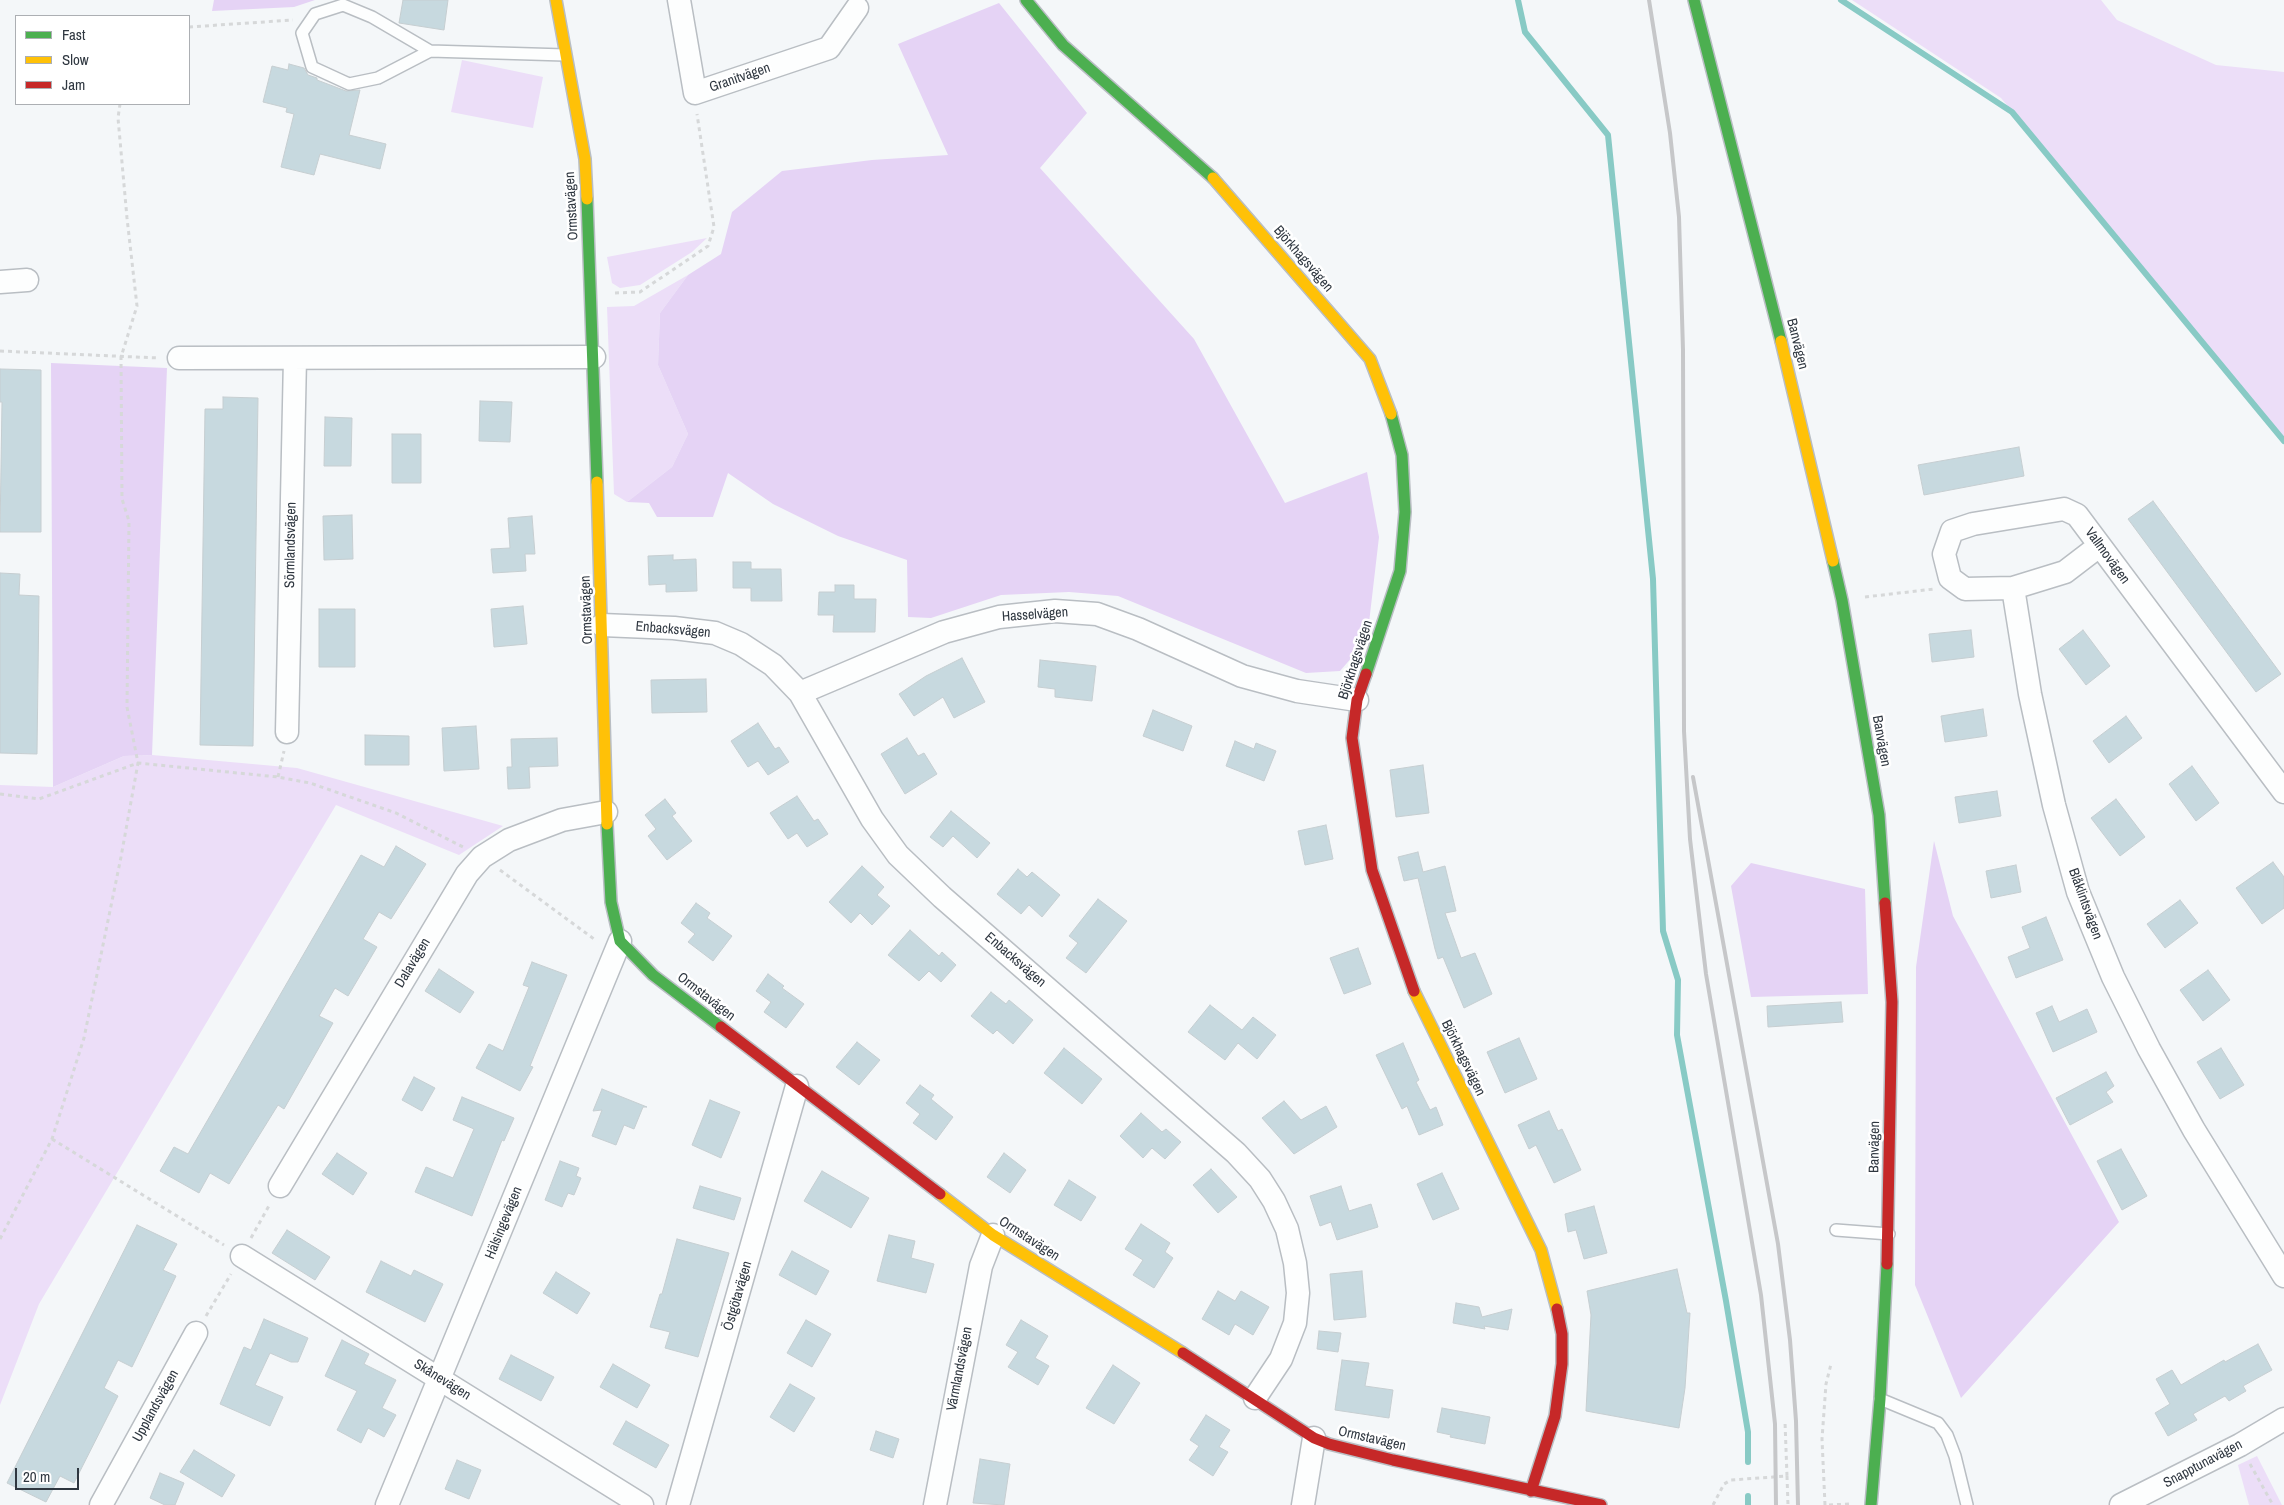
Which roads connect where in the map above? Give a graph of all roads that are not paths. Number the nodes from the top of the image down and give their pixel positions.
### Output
1 (556, 0) edge
2 (679, 0) edge
3 (1026, 0) edge
4 (1694, 0) edge
5 (861, 3) edge
6 (430, 51) junction
7 (567, 55) junction
8 (26, 280) dead end
9 (0, 282) edge
10 (594, 357) junction
11 (179, 358) road end
12 (295, 358) junction
13 (2099, 546) junction
14 (2013, 588) junction
15 (602, 625) junction
16 (800, 693) junction
17 (1357, 700) junction
18 (288, 732) dead end
19 (2284, 792) edge
20 (606, 812) junction
21 (617, 947) junction
22 (797, 1086) junction
23 (280, 1186) dead end
24 (1836, 1230) dead end
25 (993, 1234) junction
26 (1889, 1234) junction
27 (242, 1256) road end
28 (2284, 1276) edge
29 (196, 1333) dead end
30 (440, 1378) junction
31 (1255, 1398) junction
32 (1880, 1399) junction
33 (2284, 1419) edge
34 (1314, 1438) junction
35 (1531, 1491) junction
36 (2126, 1504) edge
37 (101, 1505) edge
38 (387, 1505) edge
39 (642, 1505) edge
40 (678, 1505) edge
41 (934, 1505) edge
42 (1303, 1505) edge
43 (1601, 1505) edge
44 (1871, 1505) edge
45 (1967, 1505) edge

1 - 7 street, Ormstavägen
2 - 5 street, Granitvägen
3 - 17 street, Björkhagsvägen
4 - 26 street, Banvägen
6 - 6 lane
6 - 7 lane
7 - 10 street, Ormstavägen
8 - 9 street
10 - 12 street
10 - 15 street, Ormstavägen
11 - 12 street
12 - 18 street, Sörmlandsvägen
13 - 14 street
13 - 14 street, Vallmovägen
13 - 19 street, Vallmovägen
14 - 28 street, Blåklintsvägen
15 - 16 street, Enbacksvägen
15 - 20 street, Ormstavägen
16 - 17 street, Hasselvägen
16 - 31 street, Enbacksvägen
17 - 35 street, Björkhagsvägen
20 - 21 street, Ormstavägen
20 - 23 street, Dalavägen
21 - 22 street, Ormstavägen
21 - 30 street, Hälsingevägen
22 - 25 street, Ormstavägen
22 - 40 street, Östgötavägen
24 - 26 lane
25 - 31 street, Ormstavägen
25 - 41 street, Värmlandsvägen
26 - 32 street, Banvägen
27 - 30 street, Skånevägen
29 - 37 street, Upplandsvägen
30 - 38 street, Hälsingevägen
30 - 39 street, Skånevägen
31 - 34 street, Ormstavägen
32 - 44 street, Banvägen
32 - 45 lane
33 - 36 street, Snapptunavägen
34 - 35 street, Ormstavägen
34 - 42 street
35 - 43 street, Ormstavägen

